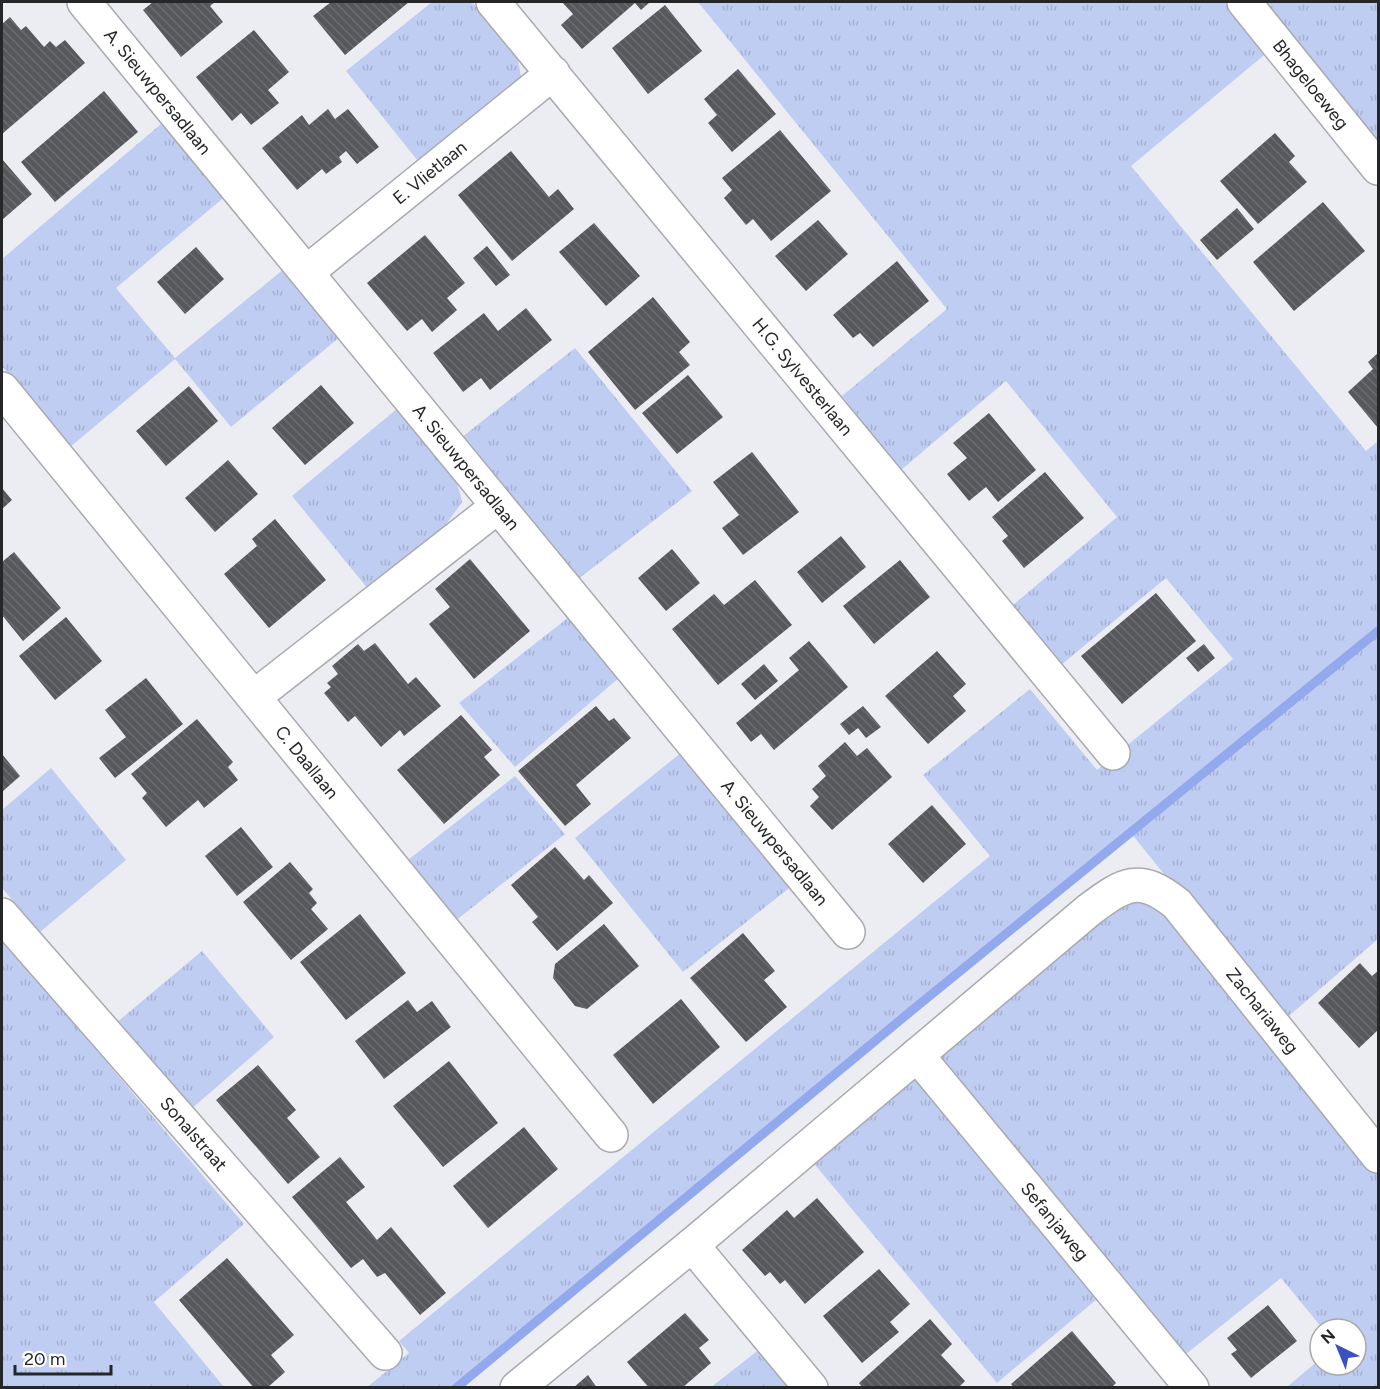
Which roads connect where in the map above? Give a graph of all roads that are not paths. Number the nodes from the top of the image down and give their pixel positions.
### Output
1 (84, 2) edge
2 (493, 2) edge
3 (1244, 2) edge
4 (553, 73) junction
5 (1378, 168) edge
6 (307, 272) junction
7 (2, 389) edge
8 (497, 507) junction
9 (254, 697) junction
10 (1113, 753) dead end
11 (2, 915) edge
12 (848, 932) dead end
13 (917, 1055) junction
14 (610, 1135) dead end
15 (1378, 1156) edge
16 (692, 1245) junction
17 (385, 1353) dead end
18 (517, 1388) edge
19 (811, 1388) edge
20 (1192, 1388) edge

1 - 6 street, A. Sieuwpersadlaan
2 - 4 street, H.G. Sylvesterlaan
3 - 5 street, Bhageloeweg
4 - 6 street, E. Vlietlaan
4 - 10 street, H.G. Sylvesterlaan
6 - 8 street, A. Sieuwpersadlaan
7 - 9 street, C. Daallaan
8 - 9 street
8 - 12 street, A. Sieuwpersadlaan
9 - 14 street, C. Daallaan
11 - 17 street, Sonalstraat
13 - 15 street, Zachariaweg
13 - 16 street
13 - 20 street, Sefanjaweg
16 - 18 street
16 - 19 street

